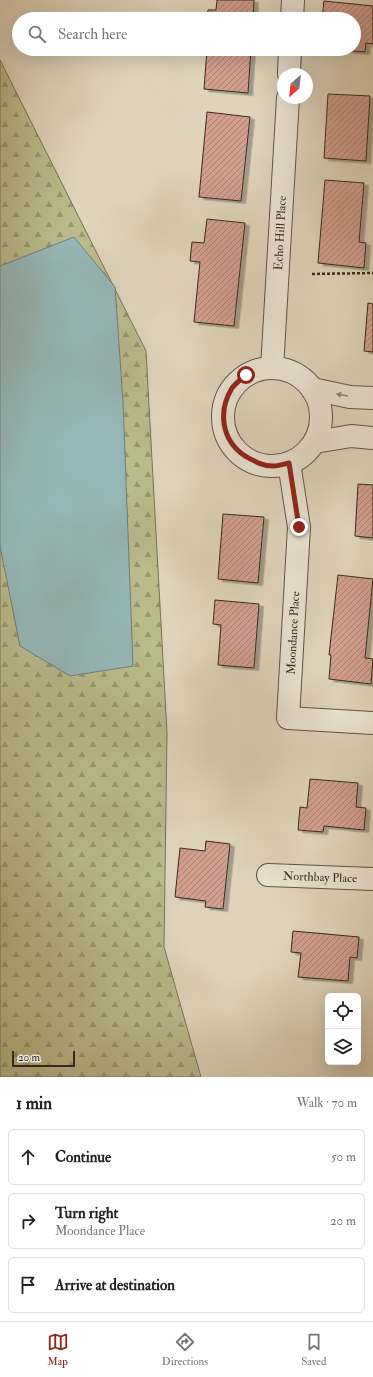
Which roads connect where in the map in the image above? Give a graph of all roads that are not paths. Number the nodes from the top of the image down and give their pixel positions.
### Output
1 (293, 0) edge
2 (292, 12) edge
3 (290, 56) edge
4 (289, 68) edge
5 (288, 104) edge
6 (272, 368) junction
7 (312, 389) junction
8 (373, 398) edge
9 (373, 438) edge
10 (315, 442) junction
11 (289, 463) junction
12 (373, 723) edge
13 (268, 875) dead end
14 (373, 879) edge

1 - 2 street
3 - 4 street
5 - 6 street, Echo Hill Place
6 - 7 street
6 - 11 street
8 -> 7 street
7 - 10 street
9 - 10 street
10 - 11 street
11 - 12 street, Moondance Place
13 - 14 street, Northbay Place

